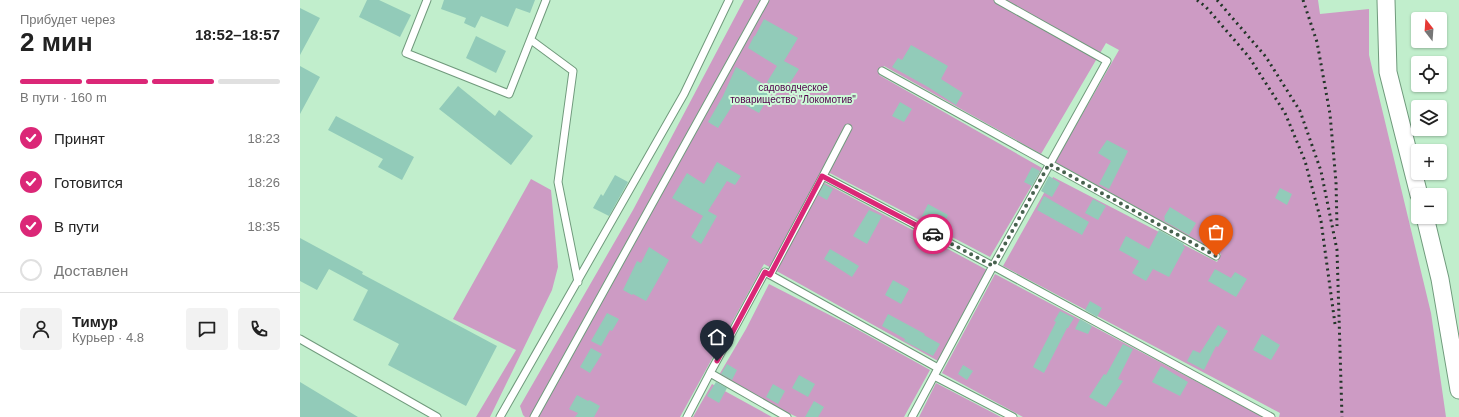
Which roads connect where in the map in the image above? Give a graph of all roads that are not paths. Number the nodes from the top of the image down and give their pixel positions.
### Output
1 (427, 0) edge
2 (546, 0) edge
3 (729, 0) edge
4 (765, 0) edge
5 (998, 0) edge
6 (1386, 0) edge
7 (530, 40) junction
8 (882, 71) dead end
9 (848, 128) dead end
10 (1049, 164) junction
11 (822, 176) junction
12 (1417, 188) edge
13 (1427, 224) edge
14 (1216, 256) dead end
15 (993, 266) junction
16 (770, 275) junction
17 (578, 282) junction
18 (300, 339) edge
19 (938, 368) junction
20 (710, 373) junction
21 (934, 376) junction
22 (1459, 390) edge
23 (502, 416) edge
24 (437, 417) edge
25 (534, 417) edge
26 (687, 417) edge
27 (787, 417) edge
28 (912, 417) edge
29 (1013, 417) edge
30 (1271, 417) edge

1 - 7 lane
2 - 7 lane
3 - 17 lane
4 - 25 lane
5 - 10 lane
6 - 12 street
7 - 17 lane
8 - 10 lane
9 - 11 lane
10 - 14 lane
10 - 15 lane
11 - 15 lane
11 - 16 lane
13 - 22 street
15 - 19 lane
15 - 30 lane
16 - 19 lane
16 - 20 lane
17 - 23 lane
18 - 24 lane
19 - 21 lane
20 - 26 lane
20 - 27 lane
21 - 28 lane
21 - 29 lane

